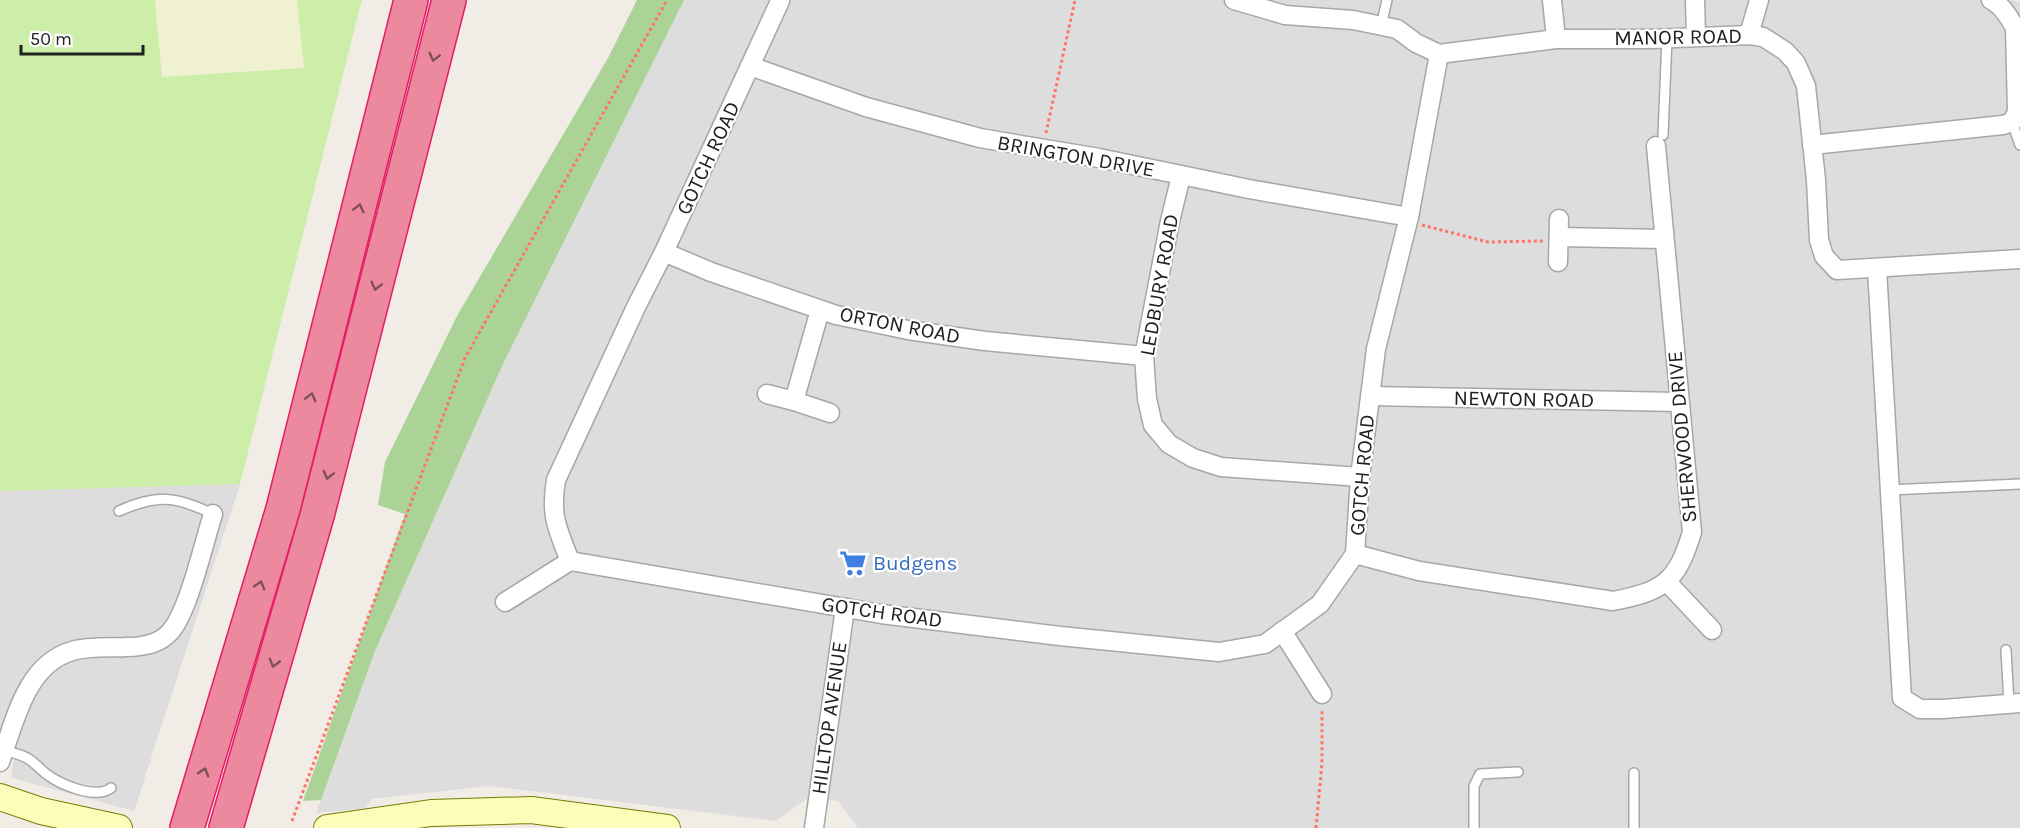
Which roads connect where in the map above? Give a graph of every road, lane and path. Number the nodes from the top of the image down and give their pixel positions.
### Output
1 (411, 0) edge
2 (448, 0) edge
3 (667, 0) edge
4 (1076, 0) edge
5 (1234, 0) edge
6 (1388, 0) edge
7 (1552, 0) edge
8 (1695, 0) edge
9 (1759, 0) edge
10 (1991, 0) edge
11 (780, 1) edge
12 (1382, 26) junction
13 (1749, 35) junction
14 (1696, 36) junction
15 (1667, 38) junction
16 (1556, 39) junction
17 (1439, 54) junction
18 (750, 66) junction
19 (2012, 122) junction
20 (1660, 141) joint
21 (1812, 145) junction
22 (2020, 145) edge
23 (1043, 149) junction
24 (1181, 176) junction
25 (1409, 217) junction
26 (1559, 228) junction
27 (1664, 239) junction
28 (664, 252) junction
29 (2020, 259) edge
30 (1558, 262) dead end
31 (1877, 269) junction
32 (820, 310) junction
33 (1144, 356) junction
34 (767, 394) dead end
35 (1370, 396) junction
36 (794, 401) junction
37 (1679, 402) junction
38 (830, 413) dead end
39 (1360, 477) junction
40 (2020, 484) edge
41 (1889, 490) junction
42 (120, 511) dead end
43 (213, 513) joint
44 (1355, 554) junction
45 (570, 561) junction
46 (1668, 582) junction
47 (505, 602) dead end
48 (845, 608) junction
49 (1712, 630) dead end
50 (1282, 631) junction
51 (2006, 651) dead end
52 (1322, 694) joint
53 (2014, 703) edge
54 (2, 756) edge
55 (1518, 772) dead end
56 (1634, 773) dead end
57 (111, 788) dead end
58 (0, 797) edge
59 (292, 821) dead end
60 (119, 828) edge
61 (187, 828) edge
62 (226, 828) edge
63 (327, 828) edge
64 (667, 828) edge
65 (814, 828) edge
66 (1316, 828) edge
67 (1474, 828) edge
68 (1634, 828) edge

61 -> 1 highway
2 -> 62 highway
3 - 59 path
4 - 23 path
5 - 12 street
6 - 12 lane
7 - 16 street
8 - 14 street
9 - 13 street
10 - 19 street
11 - 18 street, GOTCH ROAD
12 - 17 street
13 - 14 street, MANOR ROAD
13 - 21 street, MANOR ROAD
14 - 15 street, MANOR ROAD
15 - 16 street, MANOR ROAD
15 - 20 lane
16 - 17 street, MANOR ROAD
17 - 25 street, GOTCH ROAD
18 - 23 street, BRINGTON DRIVE
18 - 28 street, GOTCH ROAD
19 - 21 street
19 - 22 lane
20 - 27 street, SHERWOOD DRIVE
21 - 31 street, MANOR ROAD
23 - 24 street, BRINGTON DRIVE
24 - 25 street, BRINGTON DRIVE
24 - 33 street, LEDBURY ROAD
25 - 26 path
25 - 35 street, GOTCH ROAD
26 - 27 street
26 - 30 street
27 - 37 street, SHERWOOD DRIVE
28 - 32 street, ORTON ROAD
28 - 45 street, GOTCH ROAD
29 - 31 street, MANOR ROAD
31 - 41 street
32 - 33 street, ORTON ROAD
32 - 36 street
33 - 39 street, LEDBURY ROAD
34 - 36 street
35 - 37 street, NEWTON ROAD
35 - 39 street, GOTCH ROAD
36 - 38 street
37 - 46 street, SHERWOOD DRIVE
39 - 44 street, GOTCH ROAD
40 - 41 lane
41 - 53 street
42 - 43 lane
43 - 54 street
44 - 46 street
44 - 50 street, GOTCH ROAD
45 - 47 street
45 - 48 street, GOTCH ROAD
46 - 49 street
48 - 50 street, GOTCH ROAD
48 - 65 street, HILLTOP AVENUE
50 - 52 street
51 - 53 lane
52 - 66 path
54 - 57 lane
55 - 67 lane
56 - 68 lane
58 - 60 street
63 - 64 street

